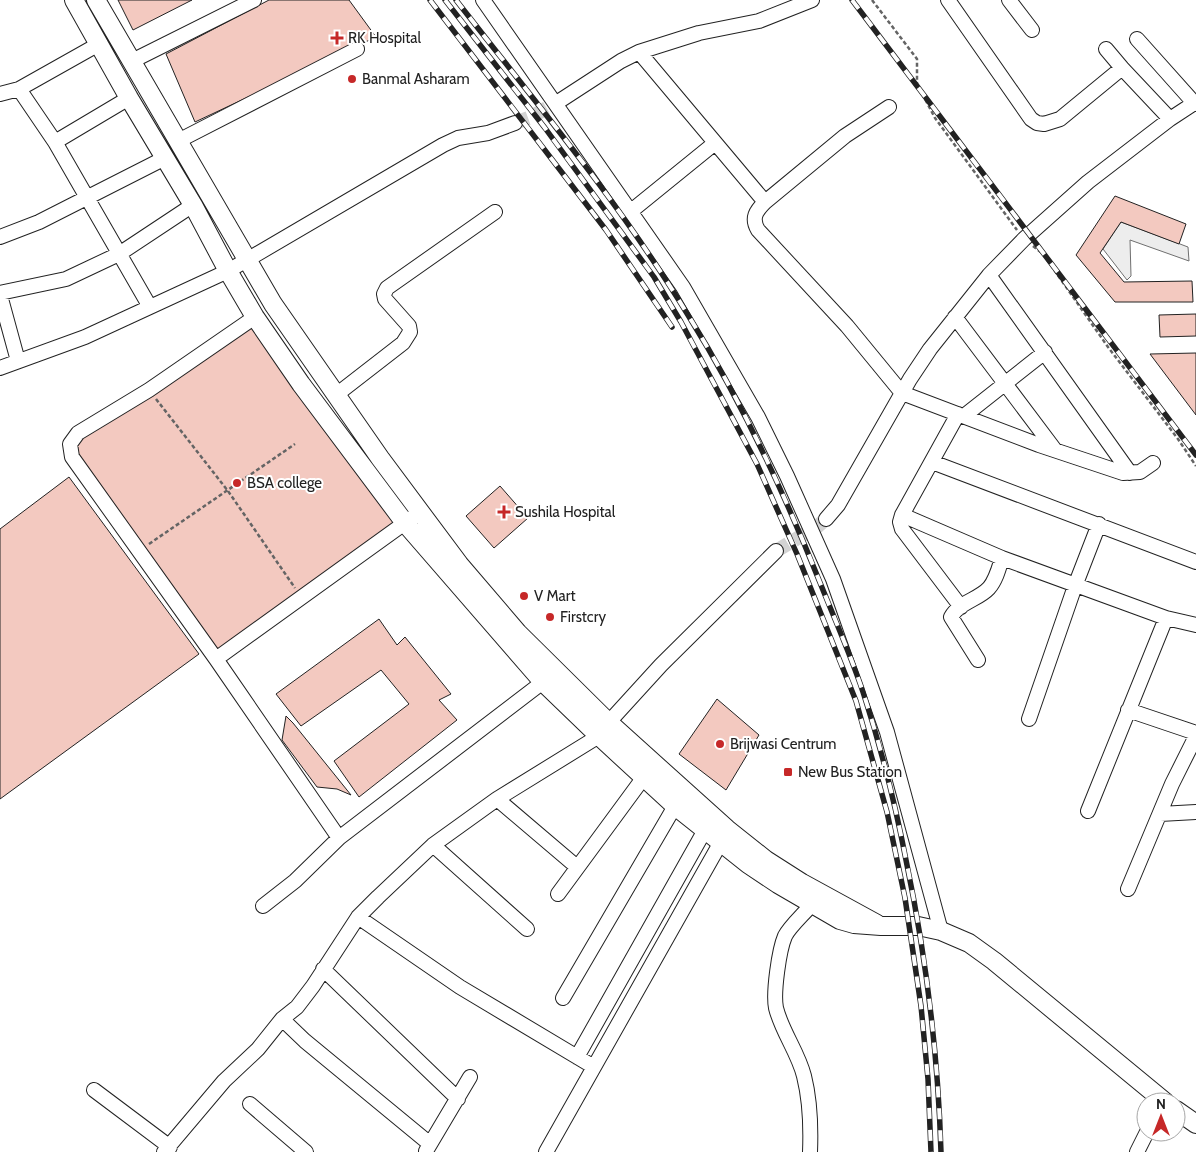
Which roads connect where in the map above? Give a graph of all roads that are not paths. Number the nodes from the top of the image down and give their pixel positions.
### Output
1 (74, 0) edge
2 (96, 0) edge
3 (254, 0) edge
4 (483, 0) edge
5 (812, 0) edge
6 (948, 0) edge
7 (1009, 0) edge
8 (1032, 30) dead end
9 (1137, 39) dead end
10 (99, 44) junction
11 (1106, 49) dead end
12 (357, 50) dead end
13 (639, 52) junction
14 (132, 62) junction
15 (1122, 68) junction
16 (19, 89) junction
17 (0, 94) edge
18 (129, 98) junction
19 (560, 100) tunnel mouth
20 (1195, 103) edge
21 (889, 107) dead end
22 (1170, 119) junction
23 (514, 123) tunnel mouth
24 (178, 141) junction
25 (55, 142) junction
26 (714, 142) junction
27 (165, 158) junction
28 (87, 197) junction
29 (765, 202) junction
30 (193, 205) junction
31 (495, 212) dead end
32 (630, 212) junction
33 (0, 237) edge
34 (119, 254) junction
35 (246, 261) junction
36 (228, 270) junction
37 (989, 275) junction
38 (0, 294) edge
39 (150, 308) junction
40 (256, 316) junction
41 (955, 317) junction
42 (1045, 352) junction
43 (18, 361) junction
44 (0, 368) edge
45 (1005, 384) junction
46 (902, 393) junction
47 (336, 395) junction
48 (961, 415) junction
49 (1055, 450) junction
50 (932, 462) junction
51 (1153, 463) dead end
52 (1130, 473) junction
53 (420, 512) junction
54 (902, 515) junction
55 (826, 519) tunnel mouth
56 (405, 523) junction
57 (1099, 524) junction
58 (776, 551) tunnel mouth
59 (1002, 558) junction
60 (1196, 562) edge
61 (1076, 586) junction
62 (961, 607) junction
63 (1166, 618) junction
64 (1196, 625) edge
65 (216, 659) junction
66 (978, 660) dead end
67 (543, 682) junction
68 (1128, 710) junction
69 (1029, 719) dead end
70 (604, 729) junction
71 (1196, 734) edge
72 (644, 777) junction
73 (497, 799) junction
74 (675, 806) junction
75 (1088, 811) dead end
76 (1196, 812) edge
77 (1160, 814) junction
78 (706, 830) junction
79 (725, 837) junction
80 (339, 838) junction
81 (433, 845) junction
82 (577, 866) junction
83 (1128, 889) dead end
84 (558, 894) dead end
85 (812, 904) junction
86 (263, 906) dead end
87 (358, 917) junction
88 (881, 926) junction
89 (527, 929) dead end
90 (941, 931) junction
91 (324, 968) junction
92 (563, 998) dead end
93 (282, 1019) junction
94 (578, 1057) junction
95 (594, 1067) junction
96 (470, 1077) dead end
97 (94, 1090) dead end
98 (1152, 1092) edge
99 (458, 1099) junction
100 (250, 1104) dead end
101 (428, 1148) edge
102 (167, 1149) edge
103 (306, 1152) edge
104 (546, 1152) edge
105 (810, 1152) edge

1 - 10 main road
2 - 14 main road
3 - 14 street
4 - 32 street
5 - 13 street
6 - 15 street
7 - 8 street
9 - 20 street
10 - 16 street
10 - 18 main road
11 - 15 street
12 - 24 street
13 - 19 street
13 - 26 street
14 - 24 main road
15 - 22 street
16 - 17 street
16 - 25 street
18 - 25 street
18 - 27 main road
20 - 22 street
21 - 29 street
22 - 37 street
23 - 35 street
24 - 35 main road
25 - 28 street
26 - 29 street
26 - 32 street
27 - 28 street
27 - 30 main road
28 - 33 street
28 - 34 street
29 - 46 street
30 - 34 street
30 - 36 main road
31 - 47 street
32 - 90 street
34 - 38 street
34 - 39 street
35 - 36 street
35 - 47 main road
36 - 39 street
36 - 40 main road
37 - 41 street
37 - 42 street
38 - 43 street
39 - 43 street
40 - 56 main road
40 - 65 street
41 - 45 street
41 - 46 street
42 - 45 street
42 - 52 street
43 - 44 street
45 - 48 street
45 - 49 street
46 - 48 street
46 - 55 street
47 - 53 main road
48 - 49 street
48 - 50 street
49 - 52 street
50 - 54 street
50 - 57 street
51 - 52 street
53 - 56 street
53 - 70 main road
54 - 59 street
54 - 62 street
56 - 65 street
56 - 67 main road
57 - 60 street
57 - 61 street
58 - 70 street
59 - 61 street
59 - 62 street
61 - 63 street
61 - 69 street
62 - 66 street
63 - 64 street
63 - 68 street
65 - 80 street
67 - 70 main road
67 - 80 street
68 - 71 street
68 - 75 street
70 - 72 main road
70 - 73 street
70 - 79 main road
71 - 77 street
72 - 74 main road
72 - 82 street
73 - 81 street
73 - 82 street
74 - 78 main road
74 - 92 street
76 - 77 street
77 - 83 street
78 - 79 main road
78 - 94 street
79 - 85 main road
79 - 88 main road
79 - 95 street
80 - 86 street
81 - 87 street
81 - 89 street
82 - 84 street
85 - 88 main road
85 - 105 street
87 - 91 street
87 - 94 street
88 - 90 main road
90 - 98 main road
91 - 93 street
91 - 99 street
93 - 101 street
93 - 102 street
94 - 95 street
95 - 104 street
96 - 99 street
97 - 102 street
99 - 101 street
100 - 103 street

